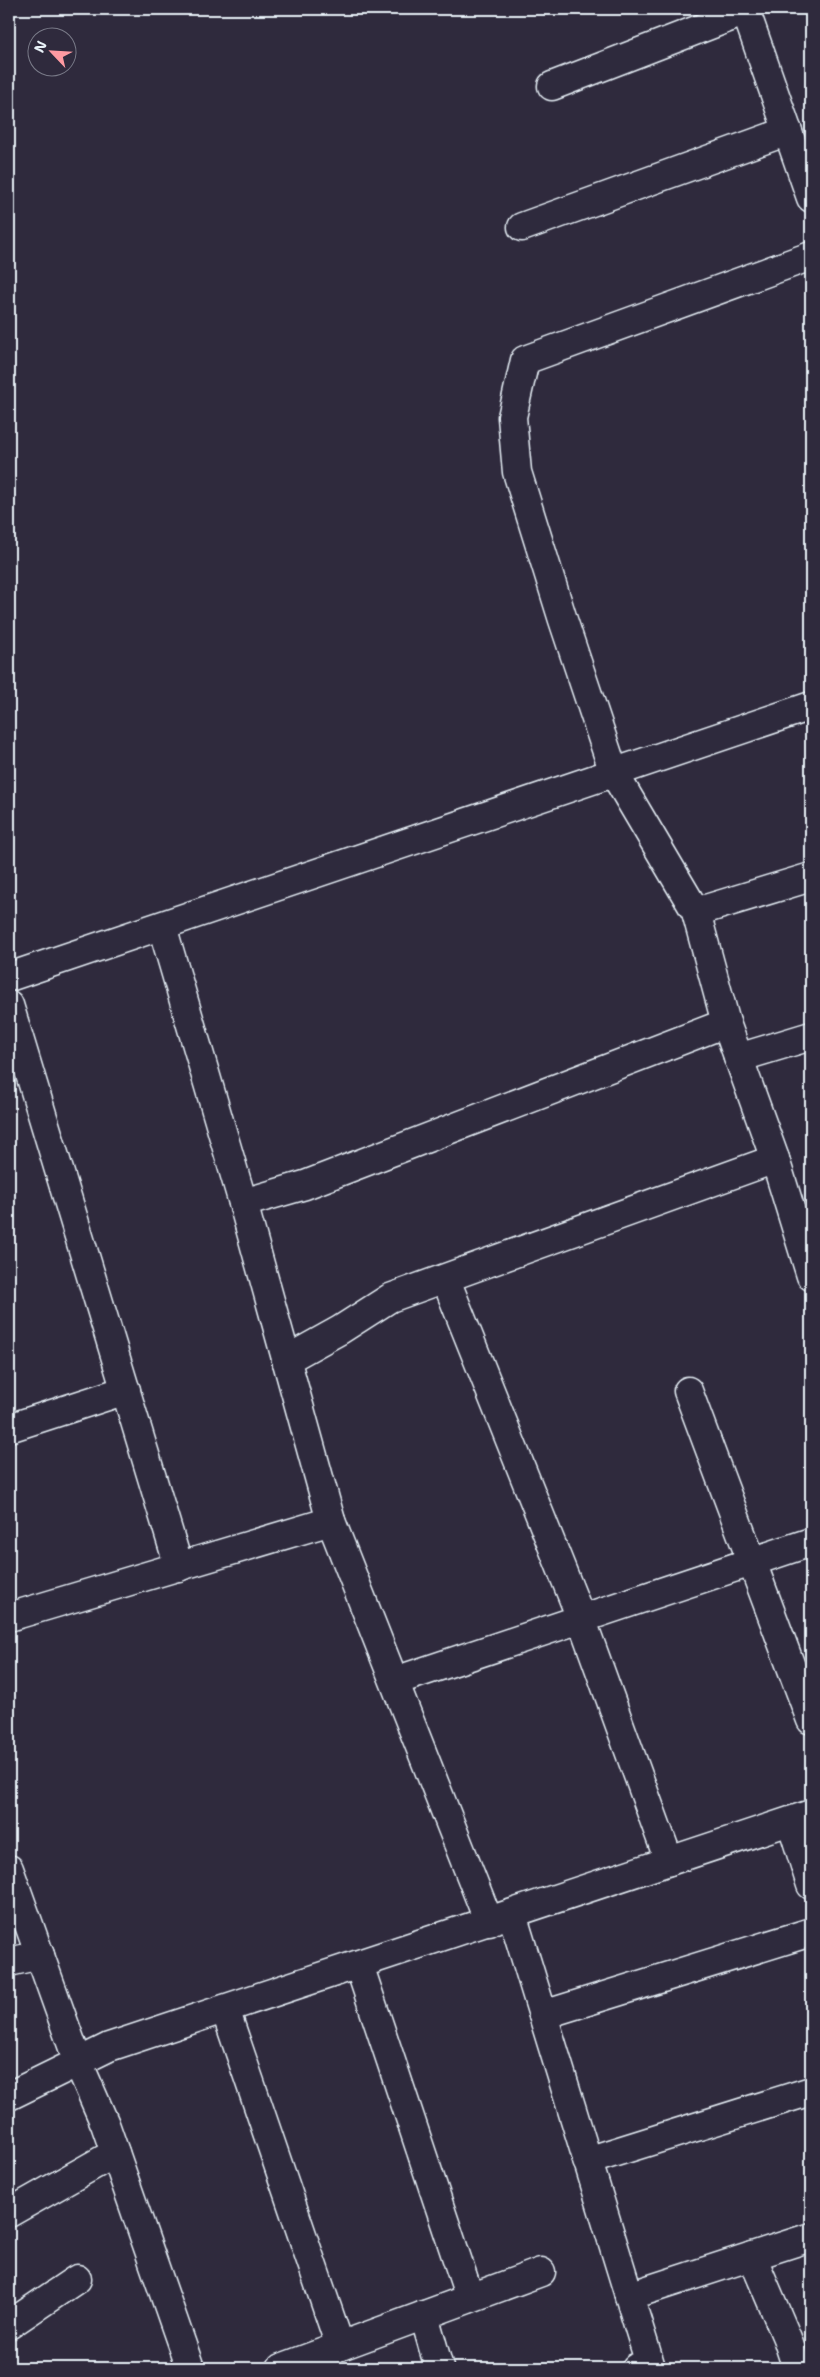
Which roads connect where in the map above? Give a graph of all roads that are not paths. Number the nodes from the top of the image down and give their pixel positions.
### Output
1 (745, 10) edge
2 (552, 86) dead end
3 (788, 131) junction
4 (811, 198) edge
5 (522, 227) dead end
6 (811, 256) edge
7 (811, 706) edge
8 (614, 773) junction
9 (811, 877) edge
10 (696, 912) junction
11 (162, 926) junction
12 (9, 977) edge
13 (9, 1005) edge
14 (726, 1023) junction
15 (811, 1036) edge
16 (738, 1058) junction
17 (775, 1159) junction
18 (243, 1203) junction
19 (801, 1209) edge
20 (811, 1276) edge
21 (446, 1280) junction
22 (286, 1360) junction
23 (126, 1390) junction
24 (688, 1391) dead end
25 (9, 1428) edge
26 (331, 1521) junction
27 (811, 1542) edge
28 (752, 1560) junction
29 (179, 1567) junction
30 (9, 1617) edge
31 (581, 1618) junction
32 (395, 1681) junction
33 (811, 1720) edge
34 (801, 1818) edge
35 (669, 1861) junction
36 (9, 1869) edge
37 (811, 1885) edge
38 (500, 1918) junction
39 (811, 1932) edge
40 (40, 1955) junction
41 (9, 1962) edge
42 (359, 1964) junction
43 (225, 2009) junction
44 (543, 2015) junction
45 (78, 2062) junction
46 (811, 2091) edge
47 (9, 2096) edge
48 (115, 2153) junction
49 (587, 2160) junction
50 (9, 2213) edge
51 (811, 2237) edge
52 (752, 2256) junction
53 (541, 2272) dead end
54 (76, 2278) dead end
55 (629, 2296) junction
56 (470, 2298) junction
57 (424, 2315) junction
58 (9, 2325) edge
59 (340, 2346) junction
60 (190, 2368) edge
61 (281, 2368) edge
62 (439, 2368) edge
63 (636, 2368) edge
64 (797, 2368) edge

1 - 2 street
1 - 3 street
3 - 4 street
3 - 5 street
6 - 8 street
7 - 8 street
8 - 10 street
8 - 11 street
9 - 10 street
10 - 14 street
11 - 12 street
11 - 18 street
13 - 23 street
14 - 16 street
14 - 18 street
15 - 16 street
16 - 17 street
17 - 19 street
17 - 21 street
18 - 22 street
19 - 20 street
21 - 22 street
21 - 31 street
22 - 26 street
23 - 25 street
23 - 29 street
24 - 28 street
26 - 29 street
26 - 32 street
27 - 28 street
28 - 31 street
28 - 33 street
29 - 30 street
31 - 32 street
31 - 35 street
32 - 38 street
34 - 35 street
34 - 37 street
35 - 38 street
36 - 40 street
38 - 42 street
38 - 44 street
39 - 44 street
40 - 41 street
40 - 45 street
42 - 43 street
42 - 56 street
43 - 45 street
43 - 59 street
44 - 49 street
45 - 47 street
45 - 48 street
46 - 49 street
48 - 50 street
48 - 60 street
49 - 55 street
51 - 52 street
52 - 55 street
52 - 64 street
53 - 56 street
54 - 58 street
55 - 63 street
56 - 57 street
57 - 59 street
57 - 62 street
59 - 61 street

